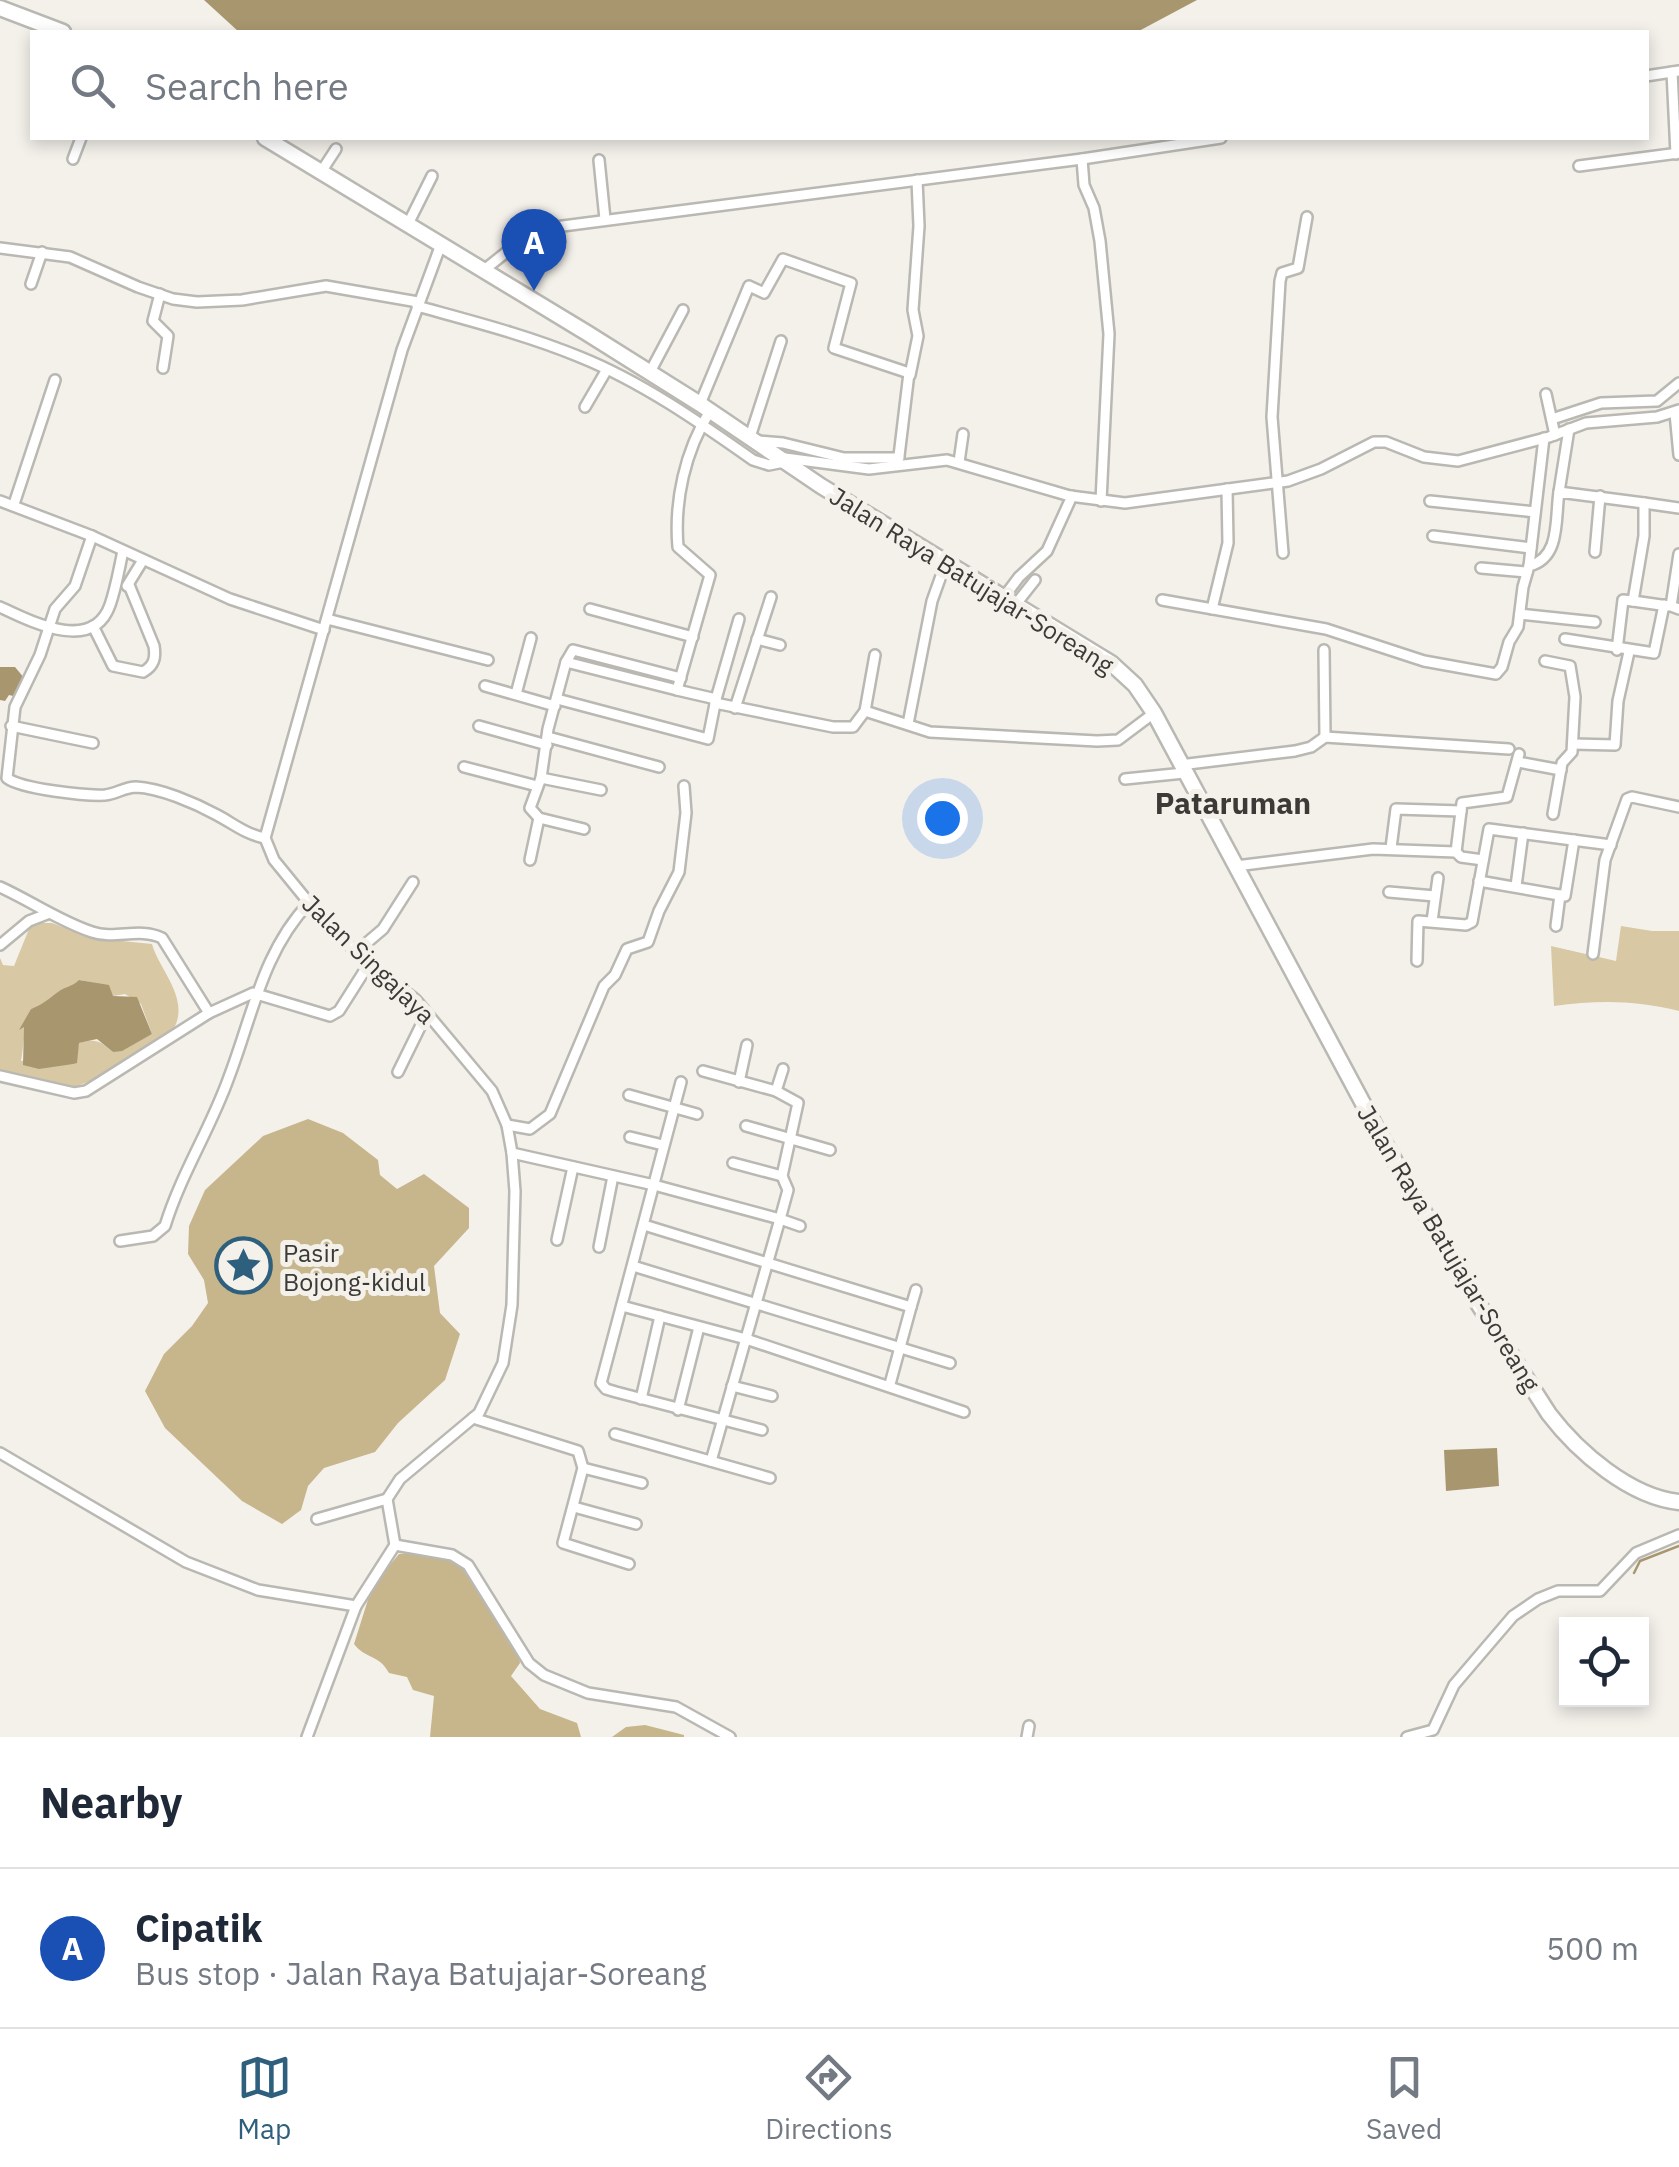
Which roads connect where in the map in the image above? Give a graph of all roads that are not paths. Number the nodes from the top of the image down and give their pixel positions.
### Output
1 (0, 8) edge
2 (59, 30) edge
3 (1676, 71) edge
4 (1649, 76) edge
5 (80, 140) edge
6 (268, 140) edge
7 (1208, 140) edge
8 (336, 148) dead end
9 (1678, 154) edge
10 (73, 159) dead end
11 (1082, 159) junction
12 (599, 160) dead end
13 (1578, 166) dead end
14 (322, 172) junction
15 (432, 176) dead end
16 (917, 180) junction
17 (1307, 217) dead end
18 (605, 218) junction
19 (408, 226) junction
20 (440, 247) junction
21 (0, 248) edge
22 (42, 252) junction
23 (484, 270) junction
24 (31, 284) dead end
25 (158, 298) junction
26 (417, 304) junction
27 (683, 310) dead end
28 (780, 341) dead end
29 (164, 368) dead end
30 (606, 370) junction
31 (650, 372) junction
32 (910, 375) junction
33 (55, 380) dead end
34 (1679, 383) edge
35 (1546, 394) dead end
36 (1602, 403) junction
37 (585, 407) dead end
38 (1677, 412) edge
39 (704, 415) junction
40 (1552, 419) junction
41 (1604, 422) junction
42 (1569, 430) junction
43 (963, 434) dead end
44 (1550, 437) junction
45 (754, 441) junction
46 (1679, 455) edge
47 (778, 458) junction
48 (899, 461) junction
49 (958, 462) junction
50 (1276, 483) junction
51 (1227, 489) junction
52 (1559, 492) junction
53 (1072, 496) junction
54 (1600, 496) junction
55 (0, 500) edge
56 (1102, 500) junction
57 (1430, 501) dead end
58 (1644, 502) junction
59 (14, 504) junction
60 (1679, 508) edge
61 (1536, 512) junction
62 (92, 536) junction
63 (1433, 536) dead end
64 (1531, 548) junction
65 (124, 551) junction
66 (1595, 552) dead end
67 (1283, 553) dead end
68 (1679, 554) edge
69 (143, 560) junction
70 (946, 562) junction
71 (1481, 568) dead end
72 (1528, 569) junction
73 (1035, 580) dead end
74 (115, 584) junction
75 (129, 585) junction
76 (771, 597) dead end
77 (1010, 600) junction
78 (1162, 600) dead end
79 (1633, 602) junction
80 (0, 606) edge
81 (1671, 607) edge
82 (590, 608) dead end
83 (1212, 609) junction
84 (1520, 614) junction
85 (739, 619) dead end
86 (1595, 622) dead end
87 (325, 624) junction
88 (92, 626) junction
89 (48, 630) junction
90 (692, 637) junction
91 (531, 638) dead end
92 (757, 638) junction
93 (1565, 639) dead end
94 (780, 645) dead end
95 (1324, 650) dead end
96 (1623, 651) junction
97 (875, 655) dead end
98 (488, 660) dead end
99 (1545, 661) dead end
100 (566, 662) junction
101 (681, 678) junction
102 (485, 686) dead end
103 (677, 690) junction
104 (516, 694) junction
105 (716, 701) junction
106 (556, 702) junction
107 (735, 708) junction
108 (864, 711) junction
109 (1154, 713) junction
110 (908, 724) junction
111 (11, 726) junction
112 (479, 726) dead end
113 (1325, 737) junction
114 (548, 741) junction
115 (94, 743) dead end
116 (1573, 744) junction
117 (1515, 755) junction
118 (464, 767) dead end
119 (659, 767) dead end
120 (1182, 769) junction
121 (1561, 770) junction
122 (1124, 778) dead end
123 (539, 782) junction
124 (684, 786) dead end
125 (600, 790) dead end
126 (1679, 807) edge
127 (1461, 811) junction
128 (1553, 814) dead end
129 (540, 818) junction
130 (584, 830) dead end
131 (1524, 833) junction
132 (265, 838) junction
133 (1574, 840) junction
134 (1610, 845) junction
135 (1391, 848) junction
136 (1456, 852) junction
137 (530, 860) dead end
138 (1482, 860) junction
139 (1236, 866) junction
140 (1438, 878) dead end
141 (1479, 881) junction
142 (413, 882) dead end
143 (1516, 886) junction
144 (0, 887) edge
145 (1389, 892) dead end
146 (1560, 895) junction
147 (1435, 896) junction
148 (309, 903) junction
149 (47, 914) junction
150 (1432, 920) junction
151 (1556, 926) dead end
152 (0, 945) edge
153 (356, 952) junction
154 (1593, 954) dead end
155 (1417, 961) dead end
156 (370, 962) junction
157 (256, 993) junction
158 (427, 1012) junction
159 (210, 1013) junction
160 (748, 1046) dead end
161 (783, 1069) dead end
162 (398, 1072) dead end
163 (703, 1072) dead end
164 (0, 1076) edge
165 (682, 1082) dead end
166 (739, 1082) junction
167 (776, 1091) junction
168 (630, 1095) dead end
169 (672, 1109) junction
170 (697, 1114) dead end
171 (506, 1125) junction
172 (746, 1126) dead end
173 (630, 1137) dead end
174 (790, 1139) junction
175 (664, 1146) junction
176 (830, 1150) dead end
177 (512, 1153) junction
178 (732, 1163) dead end
179 (573, 1167) junction
180 (613, 1176) junction
181 (782, 1176) junction
182 (654, 1185) junction
183 (780, 1219) junction
184 (644, 1225) junction
185 (800, 1226) dead end
186 (557, 1240) dead end
187 (120, 1241) dead end
188 (599, 1248) dead end
189 (769, 1265) junction
190 (633, 1266) junction
191 (916, 1290) dead end
192 (758, 1302) junction
193 (622, 1306) junction
194 (911, 1306) junction
195 (660, 1316) junction
196 (699, 1327) junction
197 (746, 1338) junction
198 (902, 1347) junction
199 (950, 1363) dead end
200 (890, 1384) junction
201 (732, 1386) junction
202 (772, 1396) dead end
203 (642, 1399) junction
204 (678, 1410) junction
205 (964, 1412) dead end
206 (473, 1418) junction
207 (723, 1421) junction
208 (762, 1430) dead end
209 (615, 1434) dead end
210 (0, 1453) edge
211 (711, 1461) junction
212 (584, 1468) junction
213 (770, 1478) dead end
214 (642, 1483) dead end
215 (387, 1498) junction
216 (1679, 1502) edge
217 (574, 1506) junction
218 (317, 1519) dead end
219 (636, 1524) dead end
220 (1679, 1536) edge
221 (396, 1545) junction
222 (630, 1564) dead end
223 (356, 1606) junction
224 (307, 1737) edge
225 (730, 1737) edge
226 (1407, 1737) edge

1 - 2 highway
3 - 4 street
3 - 9 street
5 - 10 street
6 - 14 highway, Jalan Raya Batujajar-Soreang
7 - 11 street
8 - 14 street
9 - 13 street
11 - 16 street
11 - 56 street
12 - 18 street
14 - 19 highway, Jalan Raya Batujajar-Soreang
15 - 19 street
16 - 18 street
16 - 32 street
17 - 50 street
18 - 23 street
19 - 20 highway, Jalan Raya Batujajar-Soreang
20 - 23 highway, Jalan Raya Batujajar-Soreang
20 - 26 street
21 - 22 street
22 - 24 street
22 - 25 street
23 - 31 highway, Jalan Raya Batujajar-Soreang
25 - 26 street
25 - 29 street
26 - 30 street
26 - 87 street
27 - 31 street
28 - 45 street
30 - 37 street
30 - 39 street
31 - 39 highway, Jalan Raya Batujajar-Soreang
32 - 39 street
32 - 48 street
33 - 59 street
34 - 36 street
35 - 40 street
36 - 40 street
36 - 41 street
38 - 41 street
38 - 46 street
39 - 45 highway, Jalan Raya Batujajar-Soreang
39 - 47 street
39 - 90 street
40 - 44 street
41 - 42 street
42 - 44 street
42 - 52 street
43 - 49 street
44 - 50 street
44 - 61 street
45 - 47 highway, Jalan Raya Batujajar-Soreang
45 - 48 street
47 - 48 street
47 - 70 highway, Jalan Raya Batujajar-Soreang
48 - 49 street
49 - 53 street
50 - 51 street
50 - 67 street
51 - 56 street
51 - 83 street
52 - 54 street
52 - 72 street
53 - 56 street
53 - 77 street
54 - 58 street
54 - 66 street
55 - 59 street
57 - 61 street
58 - 60 street
58 - 79 street
59 - 62 street
61 - 64 street
62 - 65 street
62 - 89 street
63 - 64 street
64 - 72 street
65 - 69 street
65 - 74 street
68 - 81 street
69 - 75 street
69 - 87 street
70 - 77 highway, Jalan Raya Batujajar-Soreang
70 - 110 street
71 - 72 street
72 - 84 street
73 - 77 street
74 - 75 street
74 - 88 street
75 - 88 street
76 - 92 street
77 - 109 highway, Jalan Raya Batujajar-Soreang
78 - 83 street
79 - 81 street
79 - 96 street
80 - 89 street
81 - 96 street
82 - 90 street
83 - 84 street
84 - 86 street
85 - 105 street
87 - 98 street
87 - 132 street
88 - 89 street
89 - 111 street
90 - 101 street
91 - 104 street
92 - 94 street
92 - 107 street
93 - 96 street
95 - 113 street
96 - 116 street
97 - 108 street
99 - 116 street
100 - 101 street
100 - 103 street
100 - 106 street
101 - 103 street
102 - 104 street
103 - 105 street
104 - 106 street
105 - 106 street
105 - 107 street
106 - 114 street
107 - 108 street
108 - 110 street
109 - 110 street
109 - 120 highway, Jalan Raya Batujajar-Soreang
111 - 115 street
111 - 132 street
112 - 114 street
113 - 117 street
113 - 120 street
114 - 119 street
114 - 123 street
116 - 121 street
117 - 121 street
117 - 127 street
118 - 123 street
120 - 122 street
120 - 139 highway, Jalan Raya Batujajar-Soreang
121 - 128 street
123 - 125 street
123 - 129 street
124 - 171 street
126 - 134 street
127 - 135 street
127 - 136 street
129 - 130 street
129 - 137 street
131 - 133 street
131 - 138 street
131 - 143 street
132 - 148 street, Jalan Singajaya
133 - 134 street
133 - 146 street
134 - 154 street
135 - 136 street
135 - 139 street
136 - 138 street
138 - 141 street
139 - 216 highway, Jalan Raya Batujajar-Soreang
140 - 147 street
141 - 143 street
141 - 150 street
142 - 153 street
143 - 146 street
144 - 149 street
145 - 147 street
146 - 151 street
147 - 150 street
148 - 153 street, Jalan Singajaya
148 - 157 street
149 - 152 street
149 - 159 street
150 - 155 street
153 - 156 street, Jalan Singajaya
156 - 157 street
156 - 158 street, Jalan Singajaya
157 - 159 street
157 - 187 street
158 - 162 street
158 - 171 street, Jalan Singajaya
159 - 164 street
160 - 166 street
161 - 167 street
163 - 166 street
165 - 169 street
166 - 167 street
167 - 174 street
168 - 169 street
169 - 170 street
169 - 175 street
171 - 177 street, Jalan Singajaya
172 - 174 street
173 - 175 street
174 - 176 street
174 - 181 street
175 - 182 street
177 - 179 street
177 - 206 street, Jalan Singajaya
178 - 181 street
179 - 180 street
179 - 186 street
180 - 182 street
180 - 188 street
181 - 183 street
182 - 183 street
182 - 184 street
183 - 185 street
183 - 189 street
184 - 189 street
184 - 190 street
189 - 192 street
189 - 194 street
190 - 192 street
190 - 193 street
191 - 194 street
192 - 197 street
192 - 198 street
193 - 195 street
193 - 203 street
194 - 198 street
195 - 196 street
195 - 203 street
196 - 197 street
196 - 204 street
197 - 200 street
197 - 201 street
198 - 199 street
198 - 200 street
200 - 205 street
201 - 202 street
201 - 207 street
203 - 204 street
204 - 207 street
206 - 212 street
206 - 215 street, Jalan Singajaya
207 - 208 street
207 - 211 street
209 - 211 street
210 - 223 street
211 - 213 street
212 - 214 street
212 - 217 street
215 - 218 street
215 - 221 street
217 - 219 street
217 - 222 street
220 - 226 street
221 - 223 street
221 - 225 street
223 - 224 street

